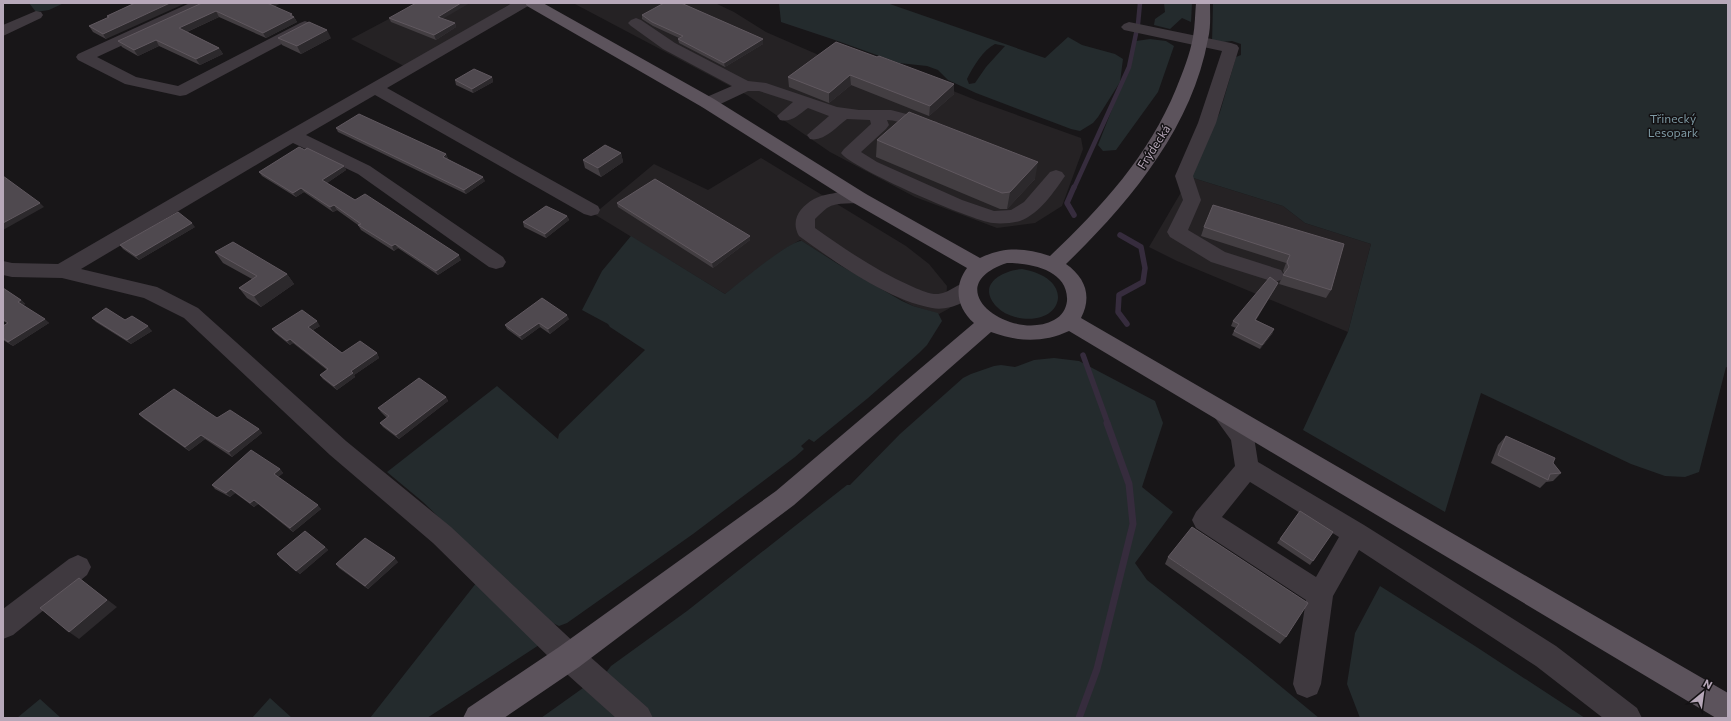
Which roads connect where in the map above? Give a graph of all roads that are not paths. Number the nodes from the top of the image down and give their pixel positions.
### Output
1 (202, 3) edge
2 (524, 3) edge
3 (532, 3) edge
4 (1203, 3) edge
5 (36, 15) dead end
6 (636, 23) dead end
7 (308, 24) edge
8 (1129, 27) dead end
9 (3, 32) edge
10 (1201, 41) junction
11 (745, 86) junction
12 (375, 88) junction
13 (806, 101) junction
14 (708, 103) junction
15 (843, 113) junction
16 (877, 115) junction
17 (786, 116) dead end
18 (940, 130) edge
19 (816, 135) dead end
20 (293, 136) junction
21 (1056, 176) dead end
22 (859, 198) junction
23 (591, 210) dead end
24 (496, 262) dead end
25 (1054, 265) junction
26 (980, 266) junction
27 (3, 268) edge
28 (62, 271) junction
29 (1274, 274) dead end
30 (967, 289) junction
31 (1068, 320) junction
32 (989, 322) junction
33 (1222, 412) junction
34 (1247, 468) junction
35 (1355, 533) junction
36 (78, 567) dead end
37 (1320, 594) junction
38 (3, 626) edge
39 (569, 657) junction
40 (1307, 684) dead end
41 (1728, 709) edge
42 (478, 718) edge
43 (638, 718) edge
44 (1627, 718) edge

1 - 7 street
2 - 12 street
3 - 14 main road
4 - 10 main road, Frýdecká
5 - 9 street
6 - 11 street
8 - 10 street
10 - 25 main road, Frýdecká
10 - 29 street
11 - 13 street
11 - 14 street
12 - 20 street
12 - 23 street
13 - 15 street
13 - 17 street
14 - 22 main road
15 - 16 street
15 - 19 street
16 - 18 street
16 - 21 street
20 - 24 street
20 - 28 street
22 - 26 main road
22 - 30 street
25 - 26 main road
25 - 31 main road
26 - 30 main road
27 - 28 street
28 - 39 street
30 - 32 main road
31 - 32 main road
31 - 33 main road
32 - 39 main road
33 - 34 street
33 - 41 main road
34 - 35 street
34 - 37 street
35 - 37 street
35 - 44 street
36 - 38 street
37 - 40 street
39 - 42 main road
39 - 43 street

